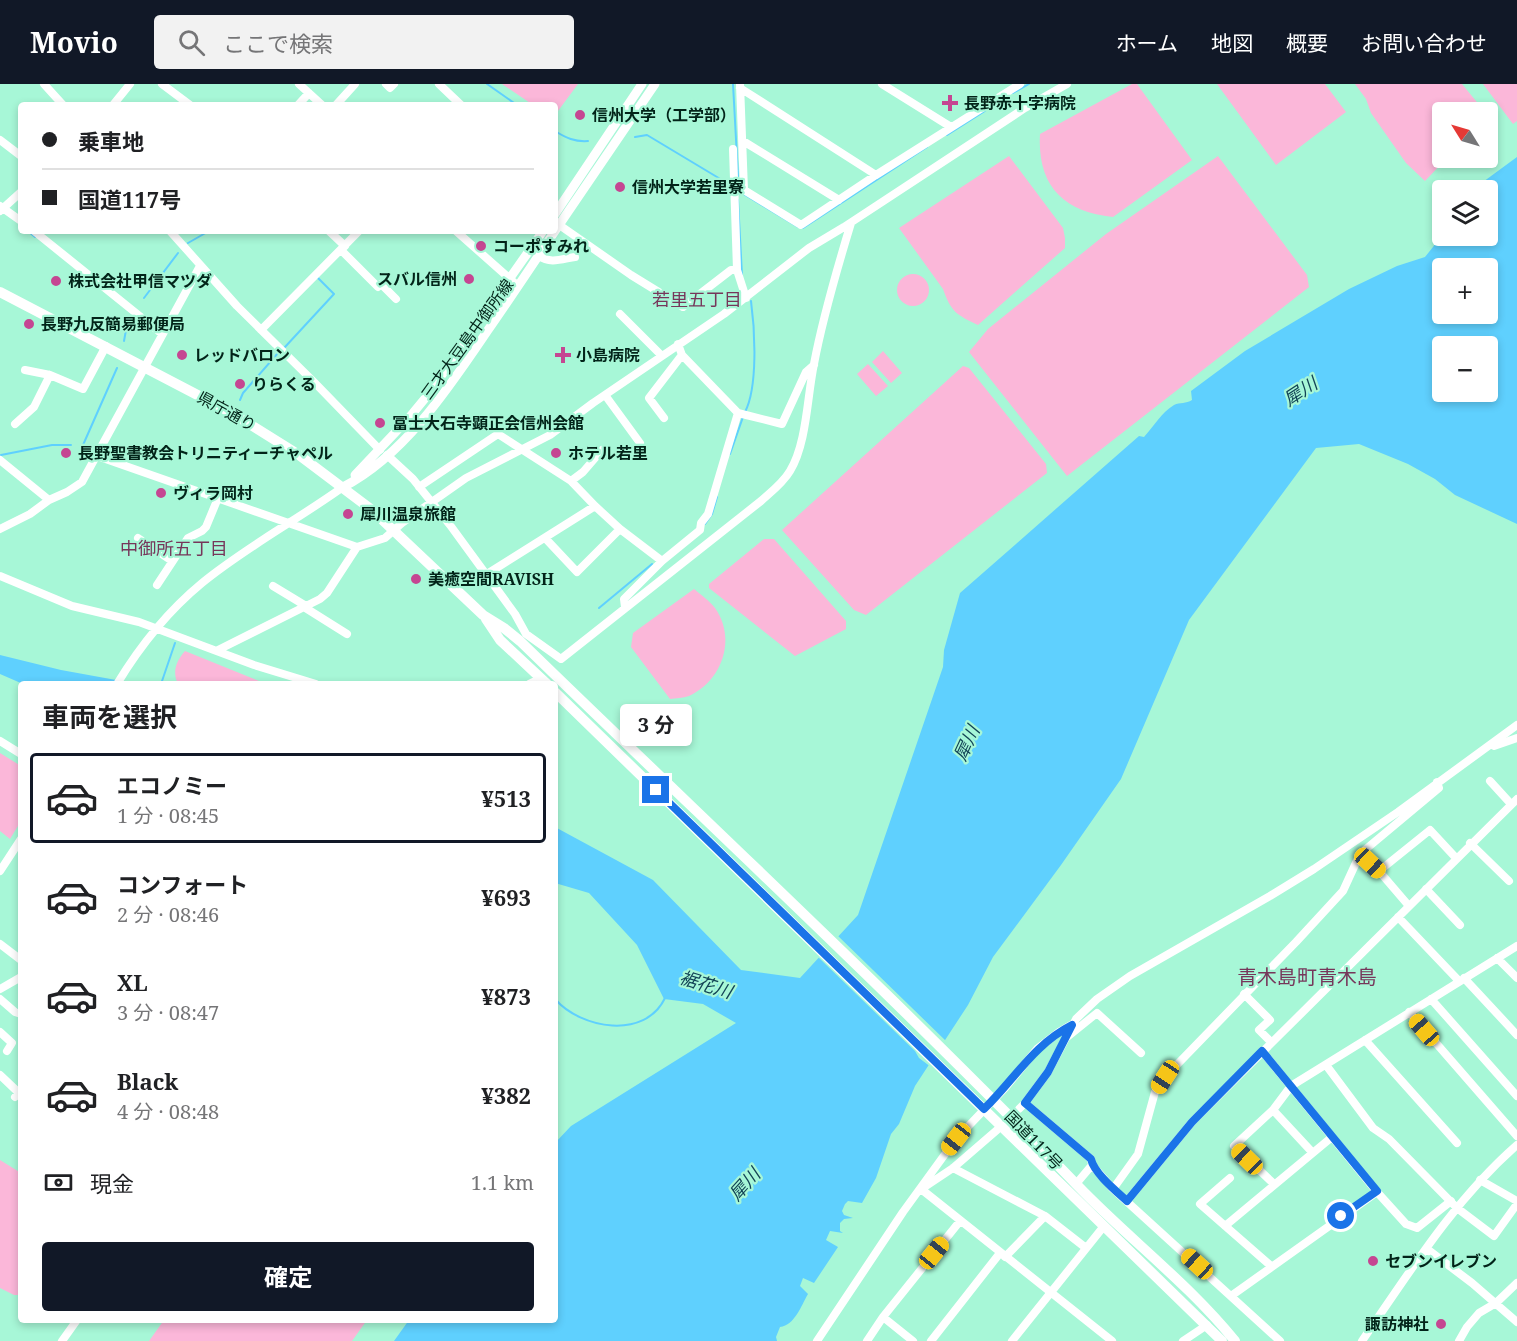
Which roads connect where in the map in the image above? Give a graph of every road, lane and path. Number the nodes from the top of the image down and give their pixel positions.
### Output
1 (44, 84) edge
2 (130, 84) edge
3 (162, 84) edge
4 (298, 84) edge
5 (355, 84) edge
6 (386, 84) edge
7 (394, 84) edge
8 (439, 84) edge
9 (642, 84) edge
10 (655, 84) edge
11 (882, 84) edge
12 (1020, 84) edge
13 (1067, 84) edge
14 (740, 86) edge
15 (309, 93) junction
16 (60, 102) edge
17 (115, 102) edge
18 (186, 102) edge
19 (301, 102) edge
20 (319, 102) edge
21 (339, 102) edge
22 (458, 102) edge
23 (951, 128) junction
24 (0, 140) edge
25 (743, 141) junction
26 (733, 149) dead end
27 (18, 154) edge
28 (876, 174) junction
29 (18, 194) edge
30 (839, 200) junction
31 (1, 208) edge
32 (558, 210) edge
33 (18, 219) edge
34 (558, 222) edge
35 (851, 222) junction
36 (558, 232) edge
37 (38, 234) edge
38 (173, 234) edge
39 (331, 234) edge
40 (356, 234) edge
41 (459, 234) edge
42 (549, 234) edge
43 (550, 234) edge
44 (343, 248) junction
45 (539, 256) junction
46 (575, 257) dead end
47 (200, 266) junction
48 (737, 270) junction
49 (514, 283) junction
50 (0, 292) edge
51 (746, 298) junction
52 (396, 299) dead end
53 (621, 314) dead end
54 (261, 330) junction
55 (162, 334) junction
56 (678, 344) junction
57 (106, 346) junction
58 (682, 355) junction
59 (662, 356) junction
60 (814, 365) junction
61 (145, 367) junction
62 (25, 370) dead end
63 (50, 375) junction
64 (605, 394) junction
65 (742, 414) junction
66 (664, 418) dead end
67 (15, 424) dead end
68 (640, 443) dead end
69 (524, 450) junction
70 (602, 450) dead end
71 (384, 452) junction
72 (97, 456) junction
73 (0, 460) edge
74 (571, 481) junction
75 (343, 487) junction
76 (419, 487) junction
77 (218, 498) junction
78 (50, 500) junction
79 (432, 503) junction
80 (595, 506) junction
81 (290, 523) junction
82 (0, 529) edge
83 (620, 529) junction
84 (394, 531) junction
85 (138, 538) dead end
86 (546, 539) junction
87 (357, 547) junction
88 (172, 561) junction
89 (662, 561) junction
90 (487, 574) junction
91 (0, 576) edge
92 (158, 585) dead end
93 (273, 586) dead end
94 (305, 607) junction
95 (625, 607) junction
96 (154, 631) junction
97 (347, 634) dead end
98 (519, 642) junction
99 (218, 650) junction
100 (119, 681) edge
101 (306, 681) edge
102 (537, 681) edge
103 (558, 695) edge
104 (1517, 725) edge
105 (1517, 738) edge
106 (0, 741) edge
107 (1481, 751) junction
108 (18, 752) edge
109 (1490, 781) dead end
110 (1437, 782) junction
111 (1514, 801) edge
112 (18, 843) edge
113 (1470, 843) junction
114 (1360, 854) junction
115 (1456, 858) junction
116 (0, 871) edge
117 (1379, 872) junction
118 (1509, 881) dead end
119 (1426, 889) junction
120 (1409, 906) junction
121 (1398, 917) junction
122 (1460, 925) dead end
123 (0, 944) edge
124 (1517, 946) edge
125 (18, 958) edge
126 (1497, 958) junction
127 (1517, 978) edge
128 (18, 979) edge
129 (1462, 979) junction
130 (0, 989) edge
131 (1244, 994) junction
132 (0, 999) edge
133 (1431, 999) junction
134 (1408, 1012) junction
135 (18, 1013) edge
136 (1072, 1025) junction
137 (0, 1032) edge
138 (1517, 1035) edge
139 (1365, 1040) junction
140 (1063, 1041) junction
141 (1271, 1042) junction
142 (7, 1051) dead end
143 (1262, 1051) junction
144 (1141, 1053) dead end
145 (1326, 1065) junction
146 (0, 1075) edge
147 (1292, 1086) junction
148 (18, 1094) edge
149 (1517, 1096) edge
150 (994, 1099) junction
151 (1025, 1103) junction
152 (984, 1109) junction
153 (1019, 1109) dead end
154 (1273, 1110) junction
155 (997, 1130) dead end
156 (1517, 1136) edge
157 (1332, 1137) junction
158 (1456, 1143) dead end
159 (1517, 1145) edge
160 (1312, 1152) junction
161 (1092, 1165) junction
162 (953, 1168) junction
163 (1230, 1178) dead end
164 (1480, 1180) junction
165 (1076, 1184) junction
166 (1274, 1184) junction
167 (921, 1189) junction
168 (1113, 1189) junction
169 (1377, 1191) junction
170 (1127, 1201) junction
171 (1451, 1201) junction
172 (1517, 1203) edge
173 (1457, 1208) junction
174 (1045, 1216) junction
175 (960, 1221) junction
176 (1104, 1226) junction
177 (1225, 1226) junction
178 (1086, 1248) junction
179 (1427, 1249) junction
180 (1002, 1255) junction
181 (1271, 1266) junction
182 (1517, 1283) edge
183 (1050, 1292) junction
184 (1231, 1296) junction
185 (1496, 1303) junction
186 (883, 1317) junction
187 (1517, 1322) edge
188 (74, 1323) edge
189 (1207, 1325) junction
190 (62, 1341) edge
191 (817, 1341) edge
192 (867, 1341) edge
193 (914, 1341) edge
194 (931, 1341) edge
195 (1012, 1341) edge
196 (1112, 1341) edge
197 (1183, 1341) edge
198 (1222, 1341) edge
199 (1235, 1341) edge
200 (1280, 1341) edge
201 (1362, 1341) edge
202 (1459, 1341) edge

1 - 16 street
2 - 17 street
3 - 18 street
4 - 15 street
5 - 21 street
6 - 7 street
8 - 22 street
9 - 32 main road
10 - 34 main road, 三才大豆島中御所線
11 - 23 street
12 - 23 street
13 - 35 street
14 - 25 street
14 - 28 street
15 - 19 street
15 - 20 street
23 - 28 street
24 - 27 street
25 - 30 street
25 - 30 street
26 - 48 street
28 - 30 street
29 - 31 street
31 - 33 street
35 - 51 street
35 - 60 street
36 - 48 street
37 - 55 street
38 - 47 street
39 - 44 street
40 - 44 street
41 - 49 street
42 - 49 main road, 三才大豆島中御所線
43 - 45 main road, 三才大豆島中御所線
44 - 52 street
44 - 54 street
45 - 46 street
45 - 49 main road, 三才大豆島中御所線
47 - 54 street
47 - 55 street
48 - 51 street
49 - 71 main road, 三才大豆島中御所線
50 - 57 highway, 県庁通り
51 - 56 street
53 - 59 street
54 - 71 street
55 - 61 street
56 - 58 street
56 - 59 street
57 - 61 highway, 県庁通り
57 - 63 street
58 - 65 street
58 - 66 street
59 - 64 street
60 - 65 street
60 - 95 street
61 - 72 street
61 - 75 highway, 県庁通り
62 - 63 street
63 - 67 street
64 - 68 street
64 - 69 street
65 - 89 street
69 - 74 street
69 - 76 street
69 - 79 street
70 - 74 street
71 - 75 main road, 三才大豆島中御所線
71 - 76 street
72 - 77 street
72 - 78 street
73 - 78 street
74 - 80 street
75 - 81 street
75 - 84 highway, 県庁通り
76 - 79 street
77 - 81 street
77 - 88 street
78 - 82 street
79 - 84 street
79 - 90 street
80 - 83 street
80 - 86 street
81 - 87 street
81 - 96 street
83 - 86 street
83 - 89 street
84 - 87 street
84 - 98 highway, 県庁通り
85 - 88 street
86 - 90 street
87 - 94 street
88 - 92 street
89 - 95 street
90 - 98 street
91 - 96 street
93 - 94 street
94 - 97 street
94 - 99 street
95 - 98 street
96 - 99 street
96 - 100 street
98 - 102 highway
98 - 150 highway, 国道117号
99 - 101 street
103 - 152 highway, 国道117号
104 - 107 street
105 - 107 street
106 - 108 street
107 - 110 street
109 - 111 street
110 - 114 street
110 - 136 street
111 - 113 street
112 - 116 street
113 - 115 street
113 - 118 street
114 - 117 street
114 - 131 street
115 - 117 street
115 - 119 street
117 - 120 street
119 - 120 street
119 - 122 street
120 - 121 street
121 - 129 street
121 - 141 street
123 - 125 street
124 - 126 street
126 - 127 street
126 - 129 street
128 - 130 street
129 - 133 street
129 - 138 street
131 - 141 street
131 - 168 street
132 - 135 street
133 - 134 street
133 - 149 street
134 - 139 street
134 - 156 street
136 - 140 street
136 - 150 street
137 - 142 street
139 - 145 street
139 - 158 street
140 - 144 street
140 - 151 street
141 - 143 street
143 - 147 street
143 - 170 street
145 - 147 street
145 - 171 street
146 - 148 street
147 - 154 street
147 - 157 street
150 - 152 street
150 - 165 highway, 国道117号
151 - 153 street
151 - 161 street
152 - 167 street
152 - 176 highway, 国道117号
154 - 160 street
154 - 166 street
155 - 162 street
157 - 160 street
157 - 169 street
159 - 164 street
160 - 166 street
161 - 165 street
161 - 168 street
162 - 167 street
162 - 174 street
163 - 177 street
164 - 172 street
164 - 173 street
165 - 199 highway, 国道117号
166 - 177 street
167 - 175 street
167 - 191 street
168 - 170 street
169 - 171 street
169 - 181 street
170 - 184 street
171 - 173 street
172 - 173 street
173 - 179 street
174 - 178 street
174 - 180 street
175 - 180 street
175 - 186 street
176 - 178 street
176 - 189 highway, 国道117号
177 - 181 street
178 - 183 street
179 - 185 street
179 - 201 street
180 - 183 street
180 - 194 street
181 - 184 street
182 - 185 street
183 - 195 street
183 - 196 street
184 - 200 street
185 - 187 street
185 - 202 street
186 - 192 street
186 - 193 street
188 - 190 street
189 - 197 street
189 - 198 highway, 国道117号

